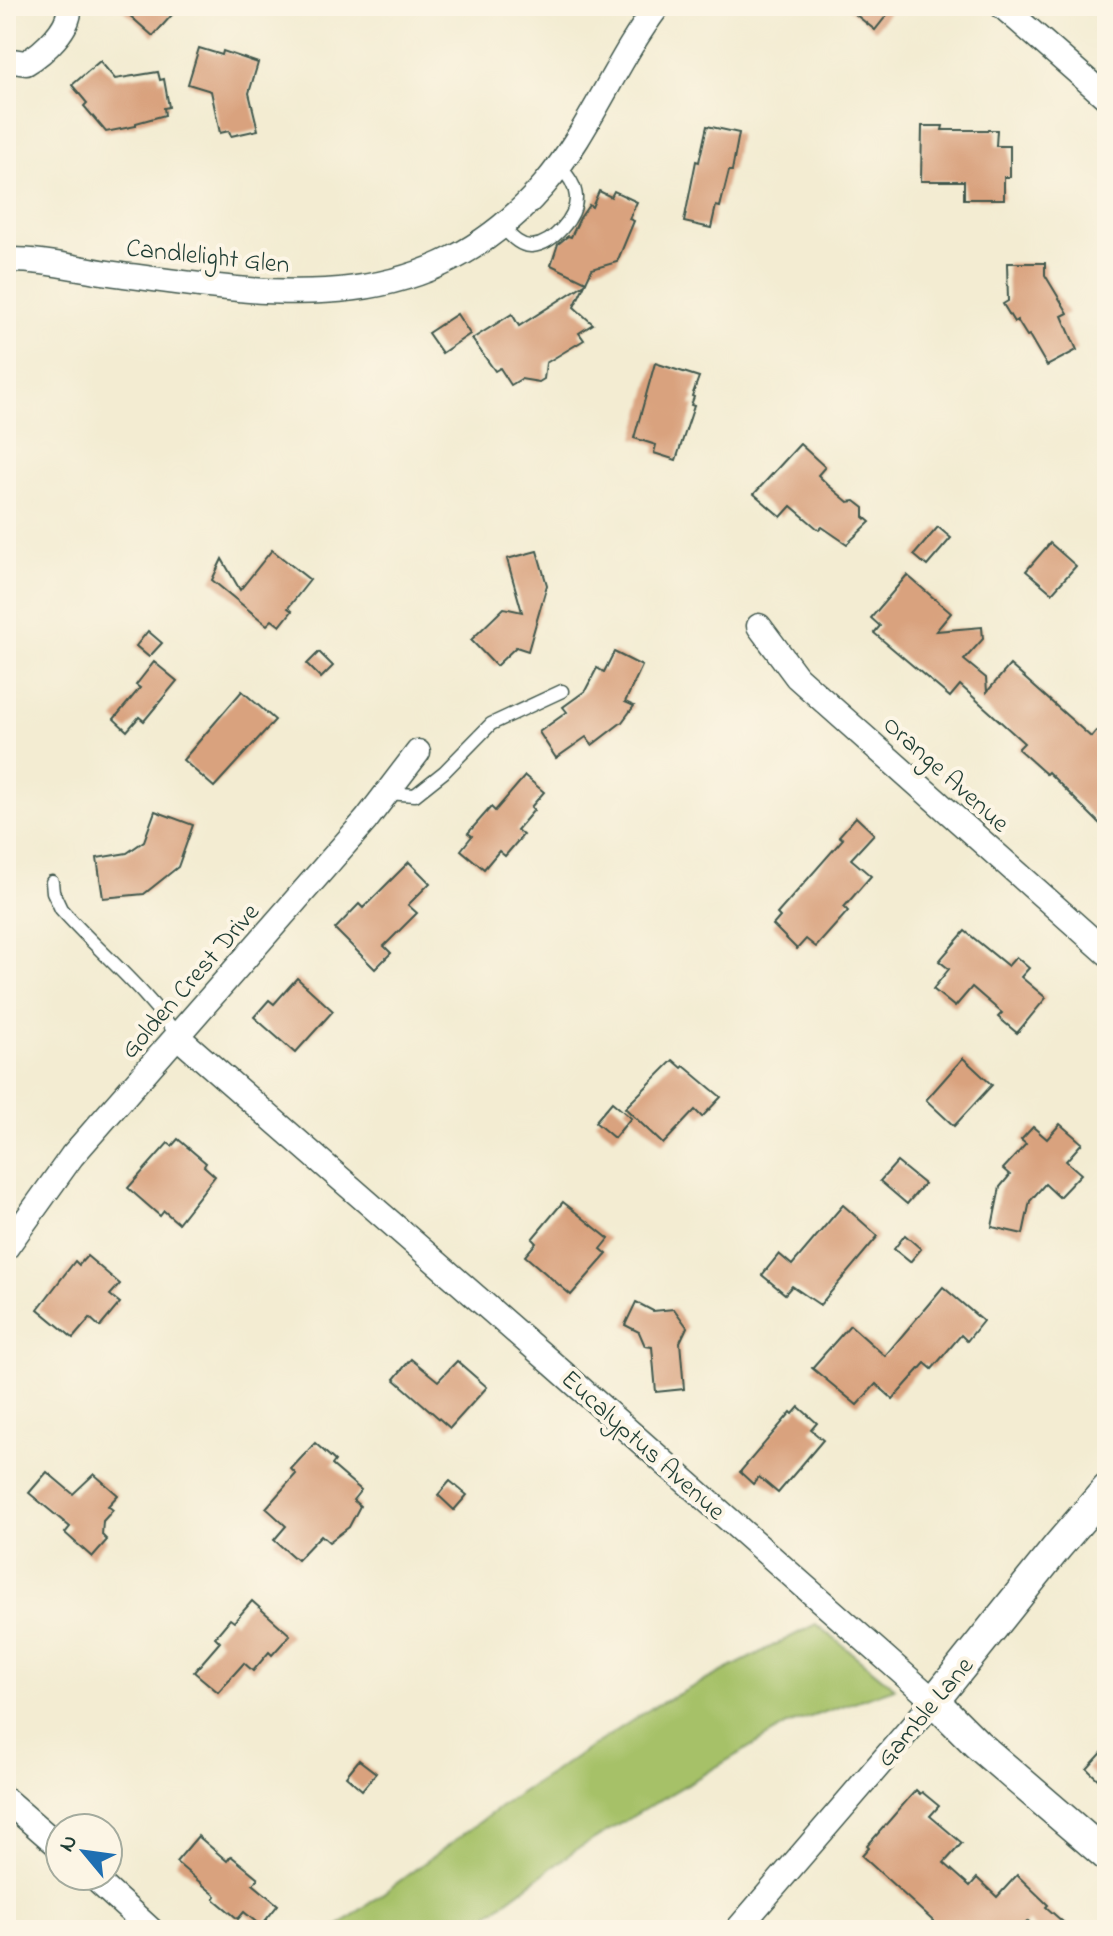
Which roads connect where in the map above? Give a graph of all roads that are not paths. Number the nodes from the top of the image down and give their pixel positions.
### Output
1 (69, 6) edge
2 (658, 6) edge
3 (1002, 6) edge
4 (6, 60) edge
5 (1107, 98) edge
6 (558, 164) junction
7 (501, 226) junction
8 (6, 260) edge
9 (759, 626) dead end
10 (562, 691) dead end
11 (418, 752) dead end
12 (387, 793) junction
13 (52, 882) dead end
14 (1107, 953) edge
15 (178, 1037) junction
16 (6, 1248) edge
17 (1107, 1489) edge
18 (934, 1701) junction
19 (6, 1800) edge
20 (44, 1833) edge
21 (1107, 1856) edge
22 (109, 1892) edge
23 (151, 1930) edge
24 (737, 1930) edge

1 - 4 street
2 - 6 street, Candlelight Glen
3 - 5 street
6 - 7 street, Candlelight Glen
6 - 7 lane
7 - 8 street, Candlelight Glen
9 - 14 street, Orange Avenue
10 - 12 lane
11 - 12 street, Golden Crest Drive
12 - 15 street, Golden Crest Drive
13 - 15 lane
15 - 16 street, Golden Crest Drive
15 - 18 street, Eucalyptus Avenue
17 - 18 street, Gamble Lane
18 - 21 street, Eucalyptus Avenue
18 - 24 street, Gamble Lane
19 - 20 street
22 - 23 street

